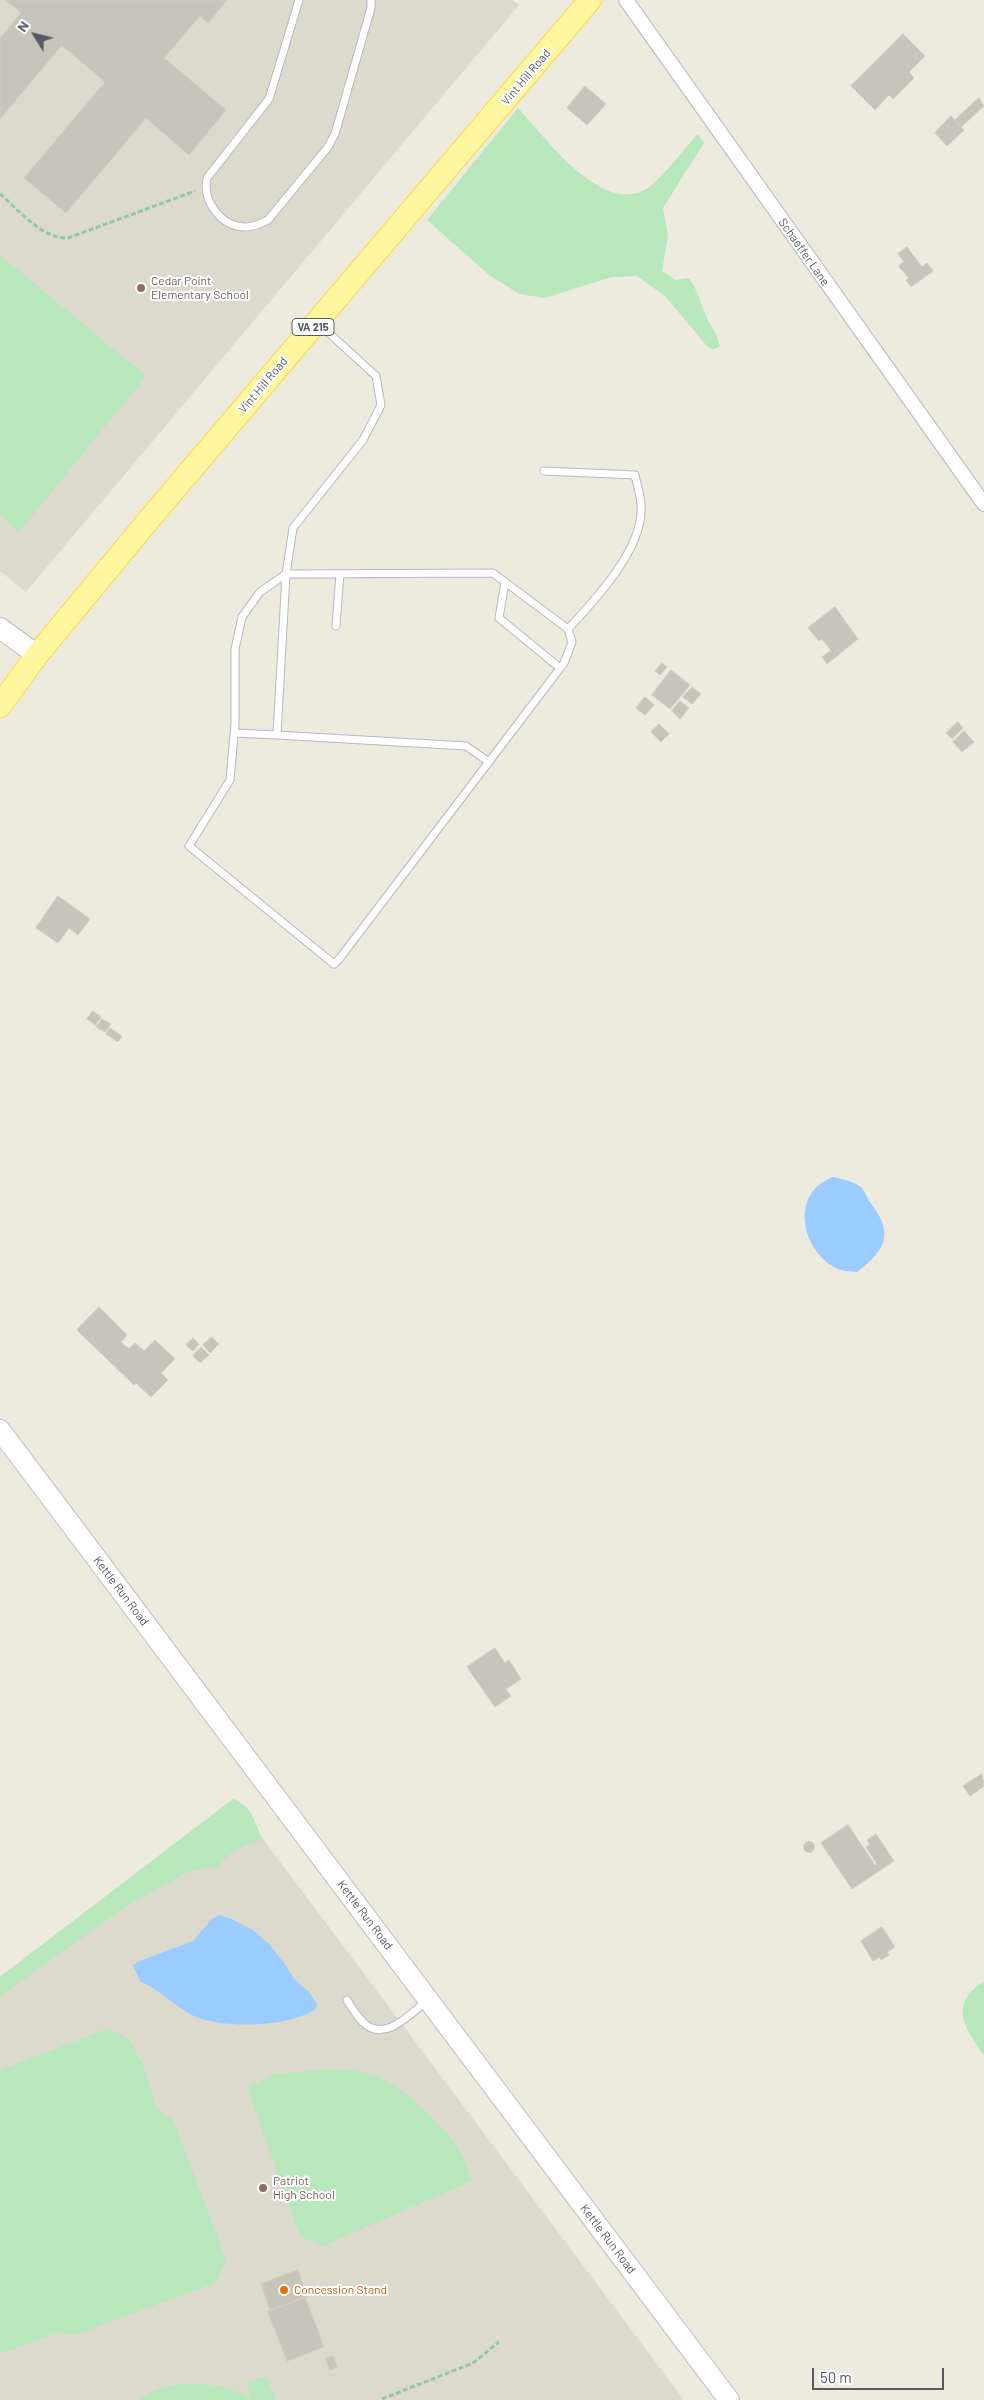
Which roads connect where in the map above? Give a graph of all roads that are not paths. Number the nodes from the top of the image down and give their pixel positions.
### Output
1 (299, 0) edge
2 (371, 0) edge
3 (590, 0) edge
4 (626, 0) edge
5 (317, 322) junction
6 (544, 471) dead end
7 (984, 504) edge
8 (286, 574) junction
9 (340, 574) junction
10 (505, 582) junction
11 (336, 626) dead end
12 (0, 628) edge
13 (568, 630) junction
14 (36, 655) junction
15 (560, 668) junction
16 (0, 706) edge
17 (234, 733) junction
18 (277, 735) junction
19 (489, 762) junction
20 (0, 1430) edge
21 (347, 2000) dead end
22 (428, 2000) junction
23 (729, 2400) edge

1 - 2 lane
3 - 5 main road, Vint Hill Road / VA 215
4 - 7 street, Schaeffer Lane
5 - 8 lane
5 - 14 main road, Vint Hill Road / VA 215
6 - 13 lane
8 - 9 lane
8 - 17 lane
8 - 18 lane
9 - 10 lane
9 - 11 lane
10 - 13 lane
10 - 15 lane
12 - 14 street
13 - 15 lane
14 - 16 main road, Vint Hill Road / VA 215
15 - 19 lane
17 - 18 lane
17 - 19 lane
18 - 19 lane
20 - 22 street, Kettle Run Road
21 - 22 lane
22 - 23 street, Kettle Run Road

